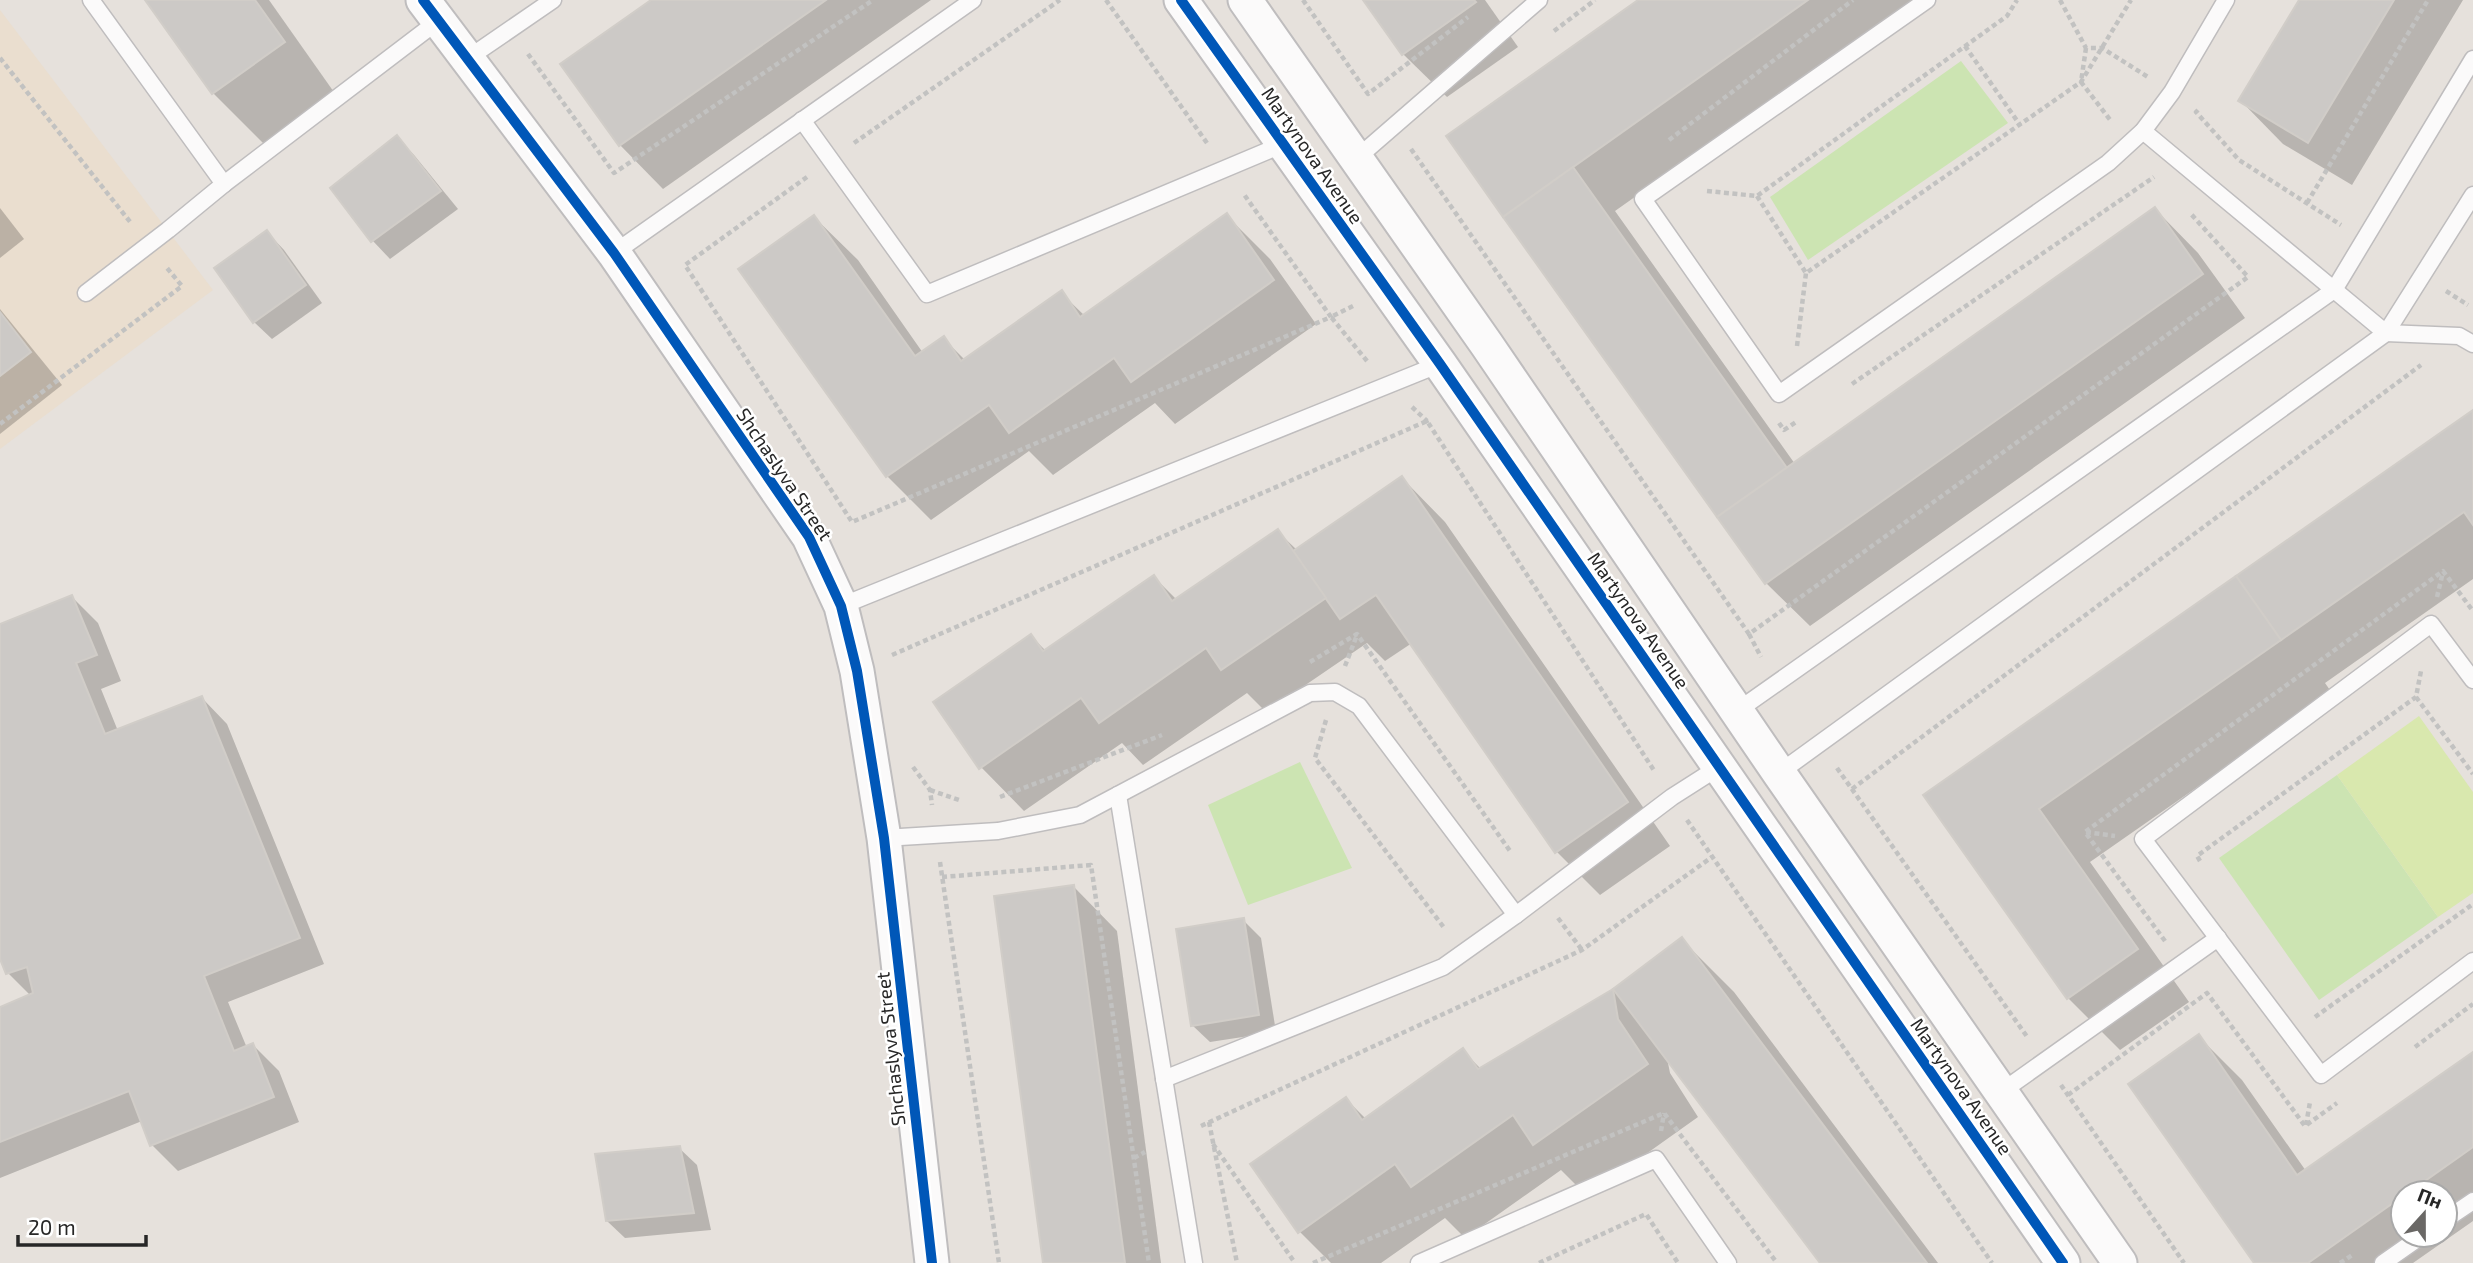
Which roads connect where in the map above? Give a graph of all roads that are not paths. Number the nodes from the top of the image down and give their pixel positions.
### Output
1 (91, 0) edge
2 (553, 0) edge
3 (973, 0) edge
4 (1181, 0) edge
5 (1245, 0) edge
6 (1539, 0) edge
7 (1927, 0) edge
8 (2226, 0) edge
9 (431, 11) edge
10 (467, 59) junction
11 (2473, 59) edge
12 (802, 120) junction
13 (2143, 131) junction
14 (1284, 144) junction
15 (1357, 158) junction
16 (224, 184) junction
17 (2473, 195) edge
18 (614, 253) junction
19 (2334, 290) junction
20 (86, 293) dead end
21 (2386, 333) junction
22 (2466, 340) edge
23 (1487, 345) junction
24 (1440, 364) junction
25 (841, 606) junction
26 (2473, 680) edge
27 (1737, 711) junction
28 (1757, 740) junction
29 (1719, 767) junction
30 (1779, 773) junction
31 (1118, 795) junction
32 (884, 838) junction
33 (1516, 915) junction
34 (2218, 938) junction
35 (2473, 961) edge
36 (1164, 1079) junction
37 (2001, 1092) junction
38 (2403, 1249) edge
39 (932, 1263) edge
40 (1194, 1263) edge
41 (1419, 1263) edge
42 (1728, 1263) edge
43 (2063, 1263) edge
44 (2120, 1263) edge
45 (2383, 1263) edge

1 - 16 lane
2 - 10 lane
3 - 12 lane
4 - 14 street, Martynova Avenue
5 - 15 street, Martynova Avenue
6 - 15 lane
7 - 13 lane
8 - 13 lane
9 - 10 street, Shchaslyva Street
9 - 16 lane
10 - 18 street, Shchaslyva Street
11 - 19 lane
12 - 14 lane
12 - 18 lane
13 - 19 lane
14 - 24 street, Martynova Avenue
15 - 23 street, Martynova Avenue
16 - 20 lane
17 - 21 lane
18 - 25 street, Shchaslyva Street
19 - 21 lane
19 - 27 lane
21 - 22 lane
21 - 30 lane
23 - 24 street
23 - 27 street, Martynova Avenue
24 - 25 lane
24 - 29 street, Martynova Avenue
25 - 32 street, Shchaslyva Street
26 - 34 lane
27 - 28 street, Martynova Avenue
28 - 29 street
28 - 30 street, Martynova Avenue
29 - 33 lane
29 - 43 street, Martynova Avenue
30 - 37 street, Martynova Avenue
31 - 32 lane
31 - 33 lane
31 - 36 lane
32 - 39 street, Shchaslyva Street
33 - 36 lane
34 - 35 lane
34 - 37 lane
36 - 40 lane
37 - 44 street, Martynova Avenue
38 - 45 lane
41 - 42 lane

